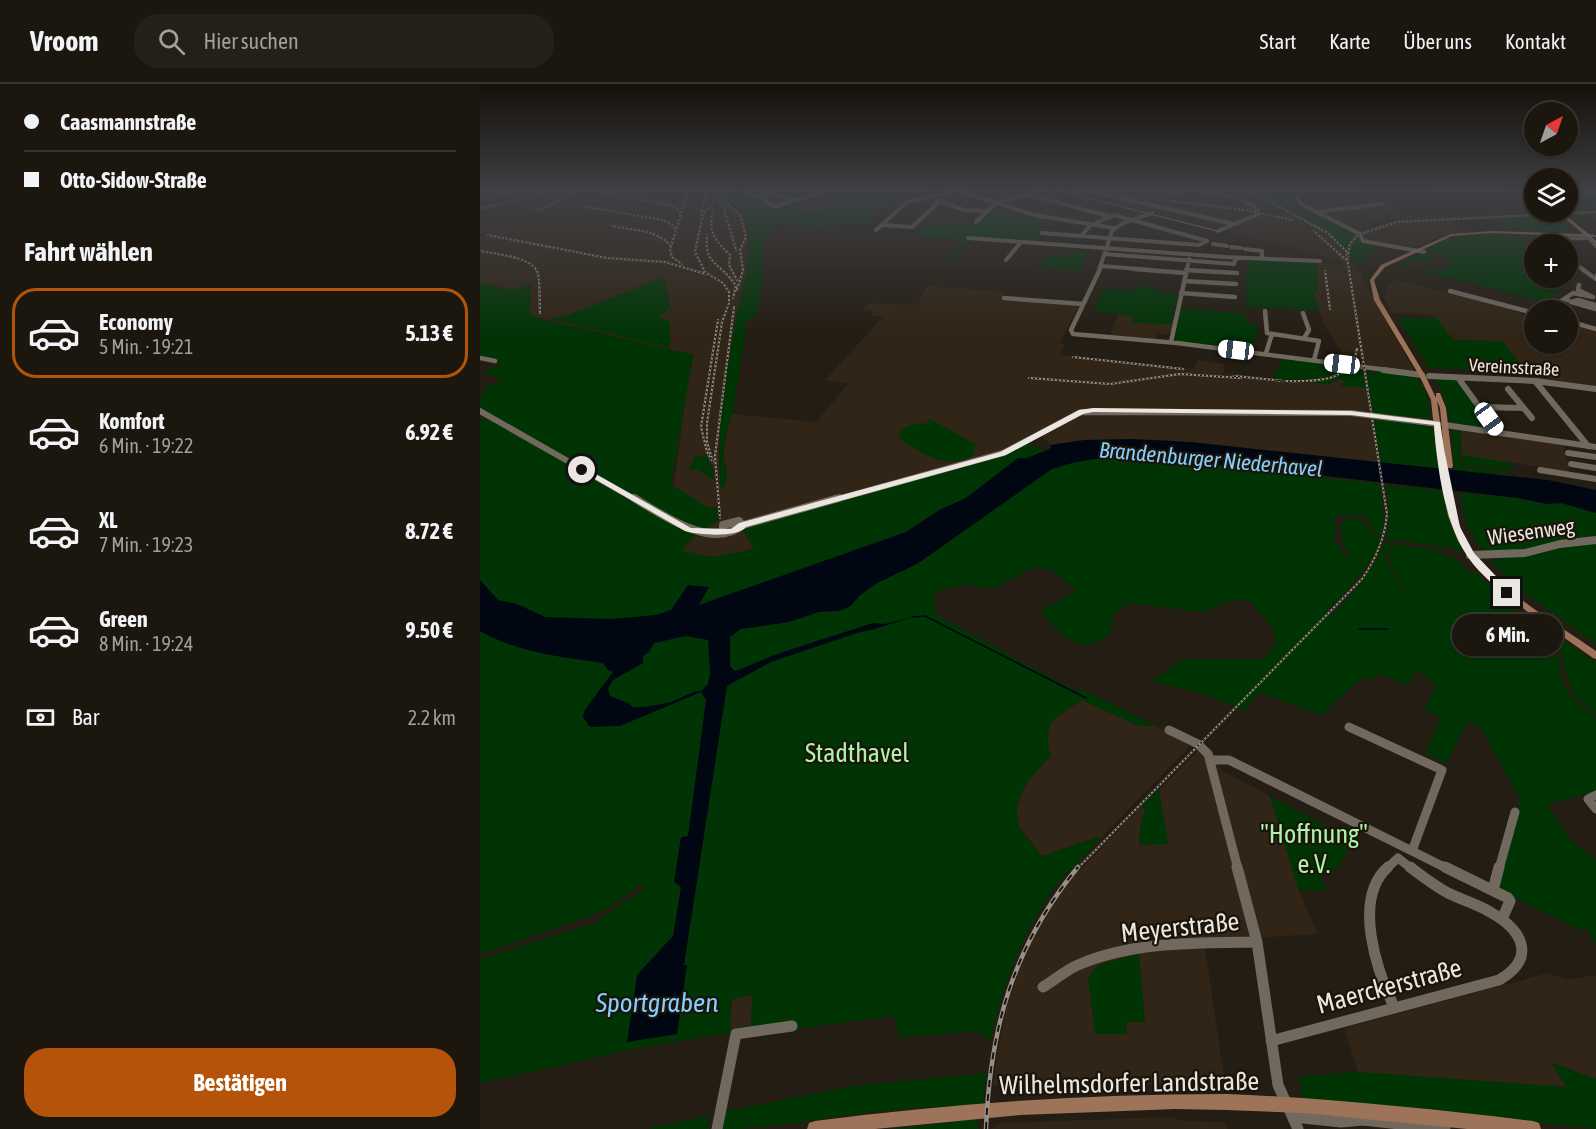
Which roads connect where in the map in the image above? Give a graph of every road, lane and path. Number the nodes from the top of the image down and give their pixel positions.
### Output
1 (1108, 238) edge
2 (978, 239) edge
3 (1118, 239) edge
4 (1204, 239) edge
5 (1362, 239) edge
6 (1447, 239) edge
7 (1021, 242) junction
8 (1210, 243) junction
9 (1106, 248) junction
10 (1422, 252) junction
11 (1105, 254) junction
12 (1190, 255) junction
13 (1236, 258) junction
14 (1262, 259) junction
15 (1006, 260) dead end
16 (1188, 261) junction
17 (1320, 261) dead end
18 (1101, 266) junction
19 (1578, 266) edge
20 (1596, 270) edge
21 (1186, 271) junction
22 (1237, 273) dead end
23 (1578, 273) edge
24 (1376, 276) junction
25 (1594, 279) edge
26 (1184, 281) junction
27 (1236, 284) dead end
28 (1450, 291) dead end
29 (1181, 293) junction
30 (1573, 293) junction
31 (1235, 297) dead end
32 (1004, 298) dead end
33 (1564, 299) joint
34 (1083, 304) junction
35 (1596, 307) edge
36 (1524, 309) edge
37 (1264, 311) dead end
38 (1303, 313) dead end
39 (1388, 315) junction
40 (1578, 324) edge
41 (1595, 328) edge
42 (1272, 334) junction
43 (1304, 338) junction
44 (1171, 342) junction
45 (1266, 353) junction
46 (480, 358) edge
47 (1314, 360) junction
48 (495, 362) dead end
49 (1426, 375) junction
50 (1459, 379) junction
51 (1535, 381) junction
52 (1508, 389) dead end
53 (1596, 390) edge
54 (1480, 407) junction
55 (1523, 408) junction
56 (480, 411) edge
57 (1532, 418) dead end
58 (1441, 424) junction
59 (1498, 433) junction
60 (1588, 446) junction
61 (1596, 447) edge
62 (1568, 453) dead end
63 (1596, 457) edge
64 (1571, 464) dead end
65 (1596, 468) edge
66 (1540, 470) dead end
67 (1596, 478) edge
68 (1596, 540) edge
69 (1474, 555) junction
70 (1596, 651) edge
71 (1596, 656) edge
72 (1349, 727) dead end
73 (1169, 730) dead end
74 (1210, 760) junction
75 (1596, 795) edge
76 (1596, 809) edge
77 (1515, 812) dead end
78 (1412, 851) junction
79 (1493, 890) junction
80 (1502, 920) junction
81 (1257, 942) junction
82 (1043, 987) dead end
83 (1394, 1007) junction
84 (792, 1026) dead end
85 (1271, 1041) junction
86 (1292, 1117) edge
87 (1444, 1126) edge
88 (717, 1129) edge
89 (815, 1129) edge
90 (1533, 1129) edge

1 - 9 street
2 - 7 street
3 - 8 street
4 - 8 street
5 - 10 street
6 - 10 main road
7 - 9 street
7 - 15 street
8 - 14 street
9 - 11 street
9 - 12 street
10 - 24 main road
11 - 16 street
11 - 18 street
12 - 13 street
12 - 16 street
13 - 14 street
13 - 16 street
14 - 17 street
16 - 21 street
18 - 21 street
18 - 34 street
19 - 25 street
20 - 25 street
21 - 22 street
21 - 26 street
23 - 25 street
24 - 39 main road
24 - 39 main road
26 - 27 street
26 - 29 street
28 - 36 street
29 - 31 street
29 - 44 street
30 - 30 street
30 - 33 street
32 - 34 street
33 - 35 street
34 - 44 street, Vereinsstraße
37 - 42 street
38 - 43 street
39 - 49 main road
40 - 41 street
42 - 43 street
42 - 45 street
43 - 47 street
44 - 45 street, Vereinsstraße
45 - 47 street, Vereinsstraße
46 - 48 street
47 - 49 street, Vereinsstraße
49 - 50 street, Vereinsstraße
49 - 58 main road
50 - 51 street, Vereinsstraße
50 - 54 street
51 - 53 street, Vereinsstraße
51 - 60 street
52 - 55 street
54 - 55 street
54 - 59 street
55 - 57 street
56 - 58 street
58 - 59 street
58 - 69 main road
59 - 60 street
60 - 61 street
62 - 63 street
64 - 65 street
66 - 67 street
68 - 69 street, Wiesenweg
69 - 70 main road
69 - 71 main road
72 - 78 street
73 - 74 street
74 - 78 street
74 - 81 street, Meyerstraße
75 - 76 street
77 - 79 street
78 - 79 street
79 - 80 street
80 - 83 street, Maerckerstraße
80 - 83 street
81 - 82 street, Meyerstraße
81 - 85 street, Meyerstraße
83 - 85 street, Maerckerstraße
84 - 88 street
85 - 86 street, Meyerstraße
86 - 87 main road, Wilhelmsdorfer Landstraße
86 - 89 main road, Wilhelmsdorfer Landstraße
87 - 90 main road, Wilhelmsdorfer Landstraße

